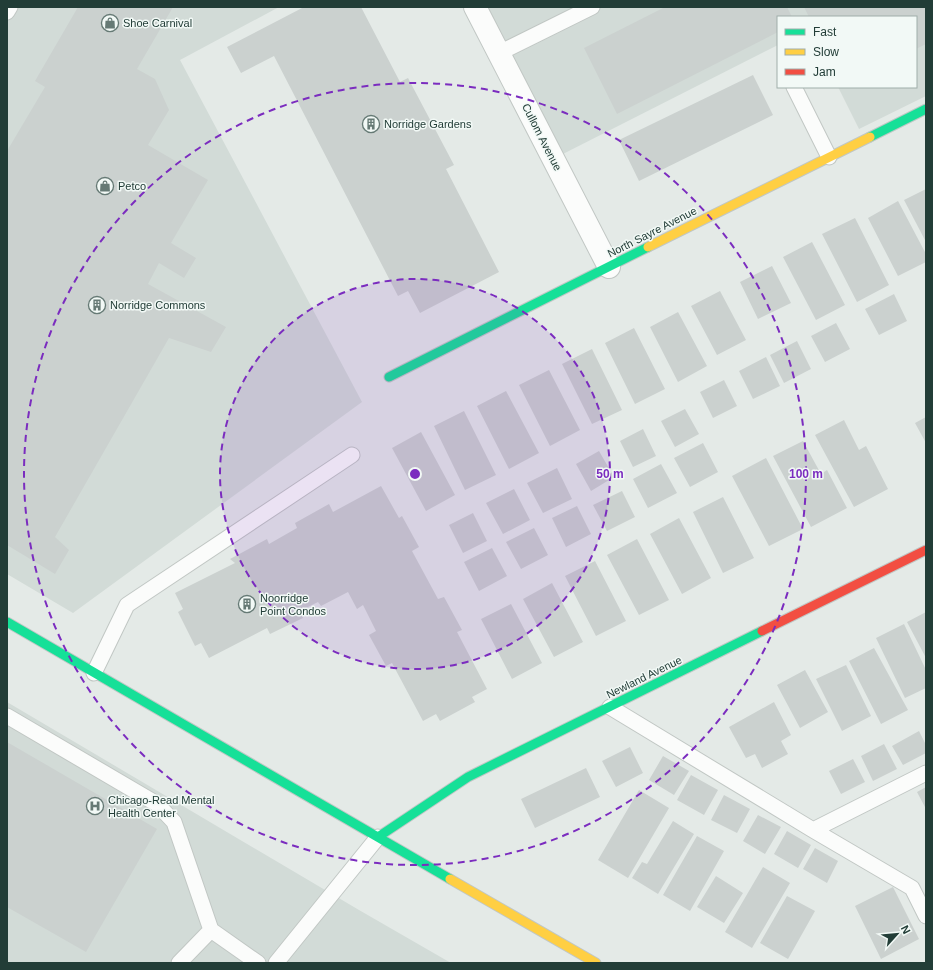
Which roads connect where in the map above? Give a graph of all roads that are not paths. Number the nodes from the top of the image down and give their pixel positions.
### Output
1 (10, 7) edge
2 (475, 7) edge
3 (592, 7) edge
4 (7, 12) edge
5 (499, 52) junction
6 (794, 88) edge
7 (926, 109) edge
8 (829, 157) junction
9 (609, 267) junction
10 (389, 377) dead end
11 (352, 455) dead end
12 (926, 550) edge
13 (7, 622) edge
14 (94, 672) junction
15 (610, 707) junction
16 (7, 716) edge
17 (926, 773) edge
18 (813, 830) junction
19 (378, 837) junction
20 (926, 916) edge
21 (211, 930) junction
22 (179, 963) edge
23 (258, 963) edge
24 (276, 963) edge
25 (596, 963) edge

1 - 4 lane
2 - 5 street, Cullom Avenue
3 - 5 lane
5 - 9 street, Cullom Avenue
6 - 8 lane
7 - 8 street, North Sayre Avenue
8 - 9 street, North Sayre Avenue
9 - 10 street, North Sayre Avenue
11 - 14 lane
12 - 15 street, Newland Avenue
13 - 14 street
14 - 19 street
15 - 18 lane
15 - 19 street, Newland Avenue
16 - 21 lane
17 - 18 lane
18 - 20 lane
19 - 24 lane
19 - 25 street
21 - 22 lane
21 - 23 lane

